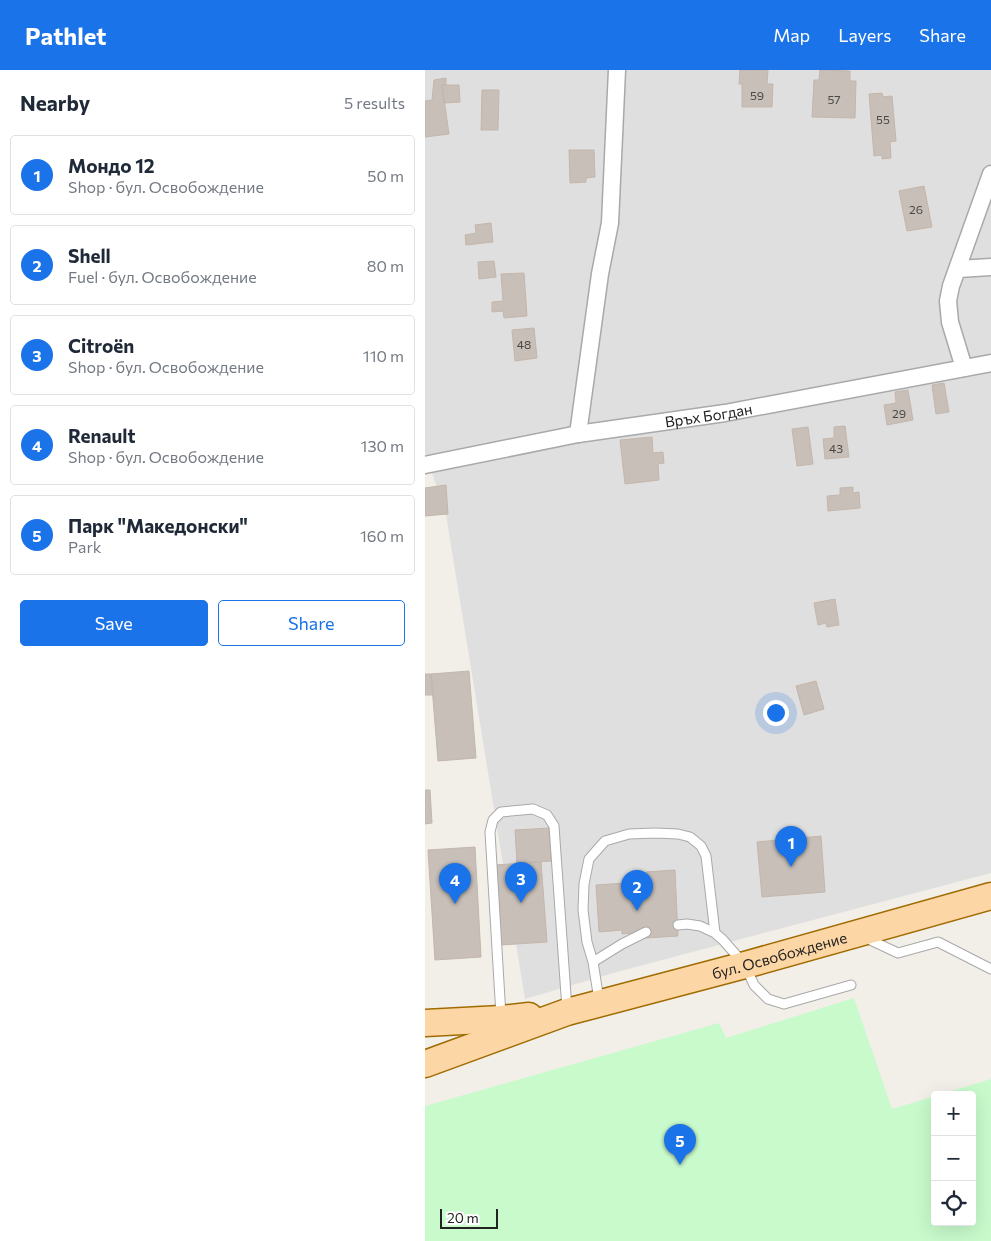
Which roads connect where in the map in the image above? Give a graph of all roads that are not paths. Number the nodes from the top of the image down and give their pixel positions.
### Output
1 (617, 70) edge
2 (991, 174) edge
3 (991, 266) edge
4 (958, 269) junction
5 (991, 363) edge
6 (965, 368) junction
7 (578, 434) junction
8 (425, 466) edge
9 (991, 896) edge
10 (677, 925) dead end
11 (646, 932) dead end
12 (715, 933) junction
13 (857, 934) junction
14 (593, 962) junction
15 (745, 965) junction
16 (991, 969) edge
17 (851, 985) dead end
18 (599, 1003) junction
19 (567, 1012) junction
20 (501, 1019) junction
21 (425, 1023) edge
22 (425, 1064) edge

1 - 7 street
2 - 4 street
3 - 4 street
4 - 6 street
5 - 6 street, Връх Богдан
6 - 7 street, Връх Богдан
7 - 8 street, Връх Богдан
9 - 13 main road, бул. Освобождение
10 - 12 lane
11 - 14 lane
12 - 14 lane
12 - 15 lane
13 - 15 main road, бул. Освобождение
13 - 16 lane
14 - 18 lane
15 - 17 lane
15 - 18 main road, бул. Освобождение
18 - 19 main road, бул. Освобождение
19 - 20 main road, бул. Освобождение
19 - 20 lane
19 - 22 main road, бул. Освобождение
20 - 21 main road, бул. Освобождение

